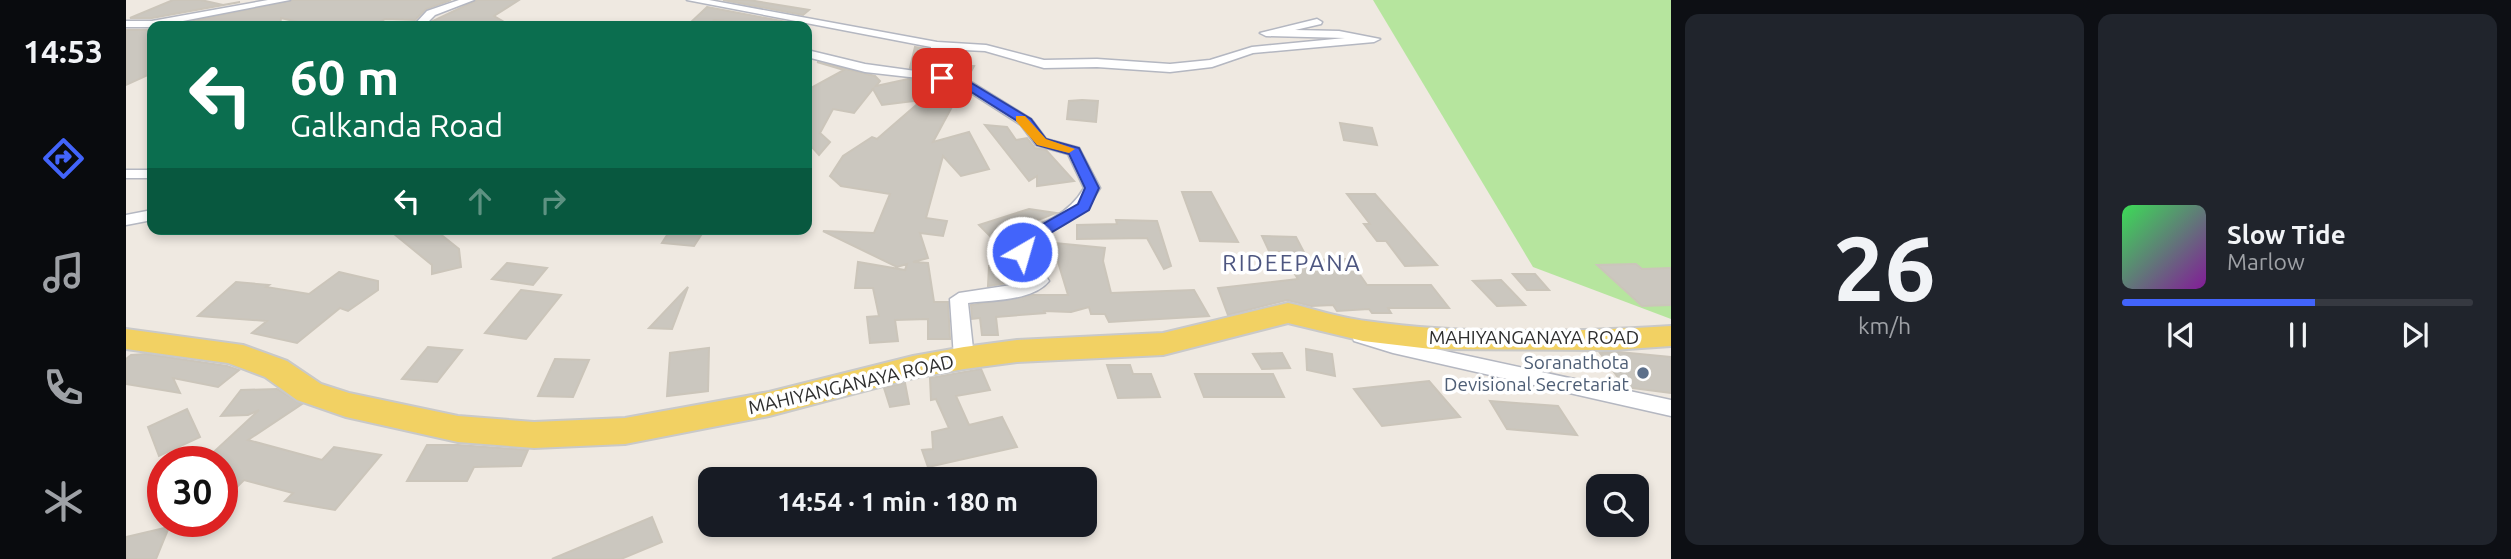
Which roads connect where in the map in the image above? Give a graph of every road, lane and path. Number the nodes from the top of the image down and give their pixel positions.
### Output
1 (285, 0) edge
2 (469, 0) edge
3 (692, 0) edge
4 (169, 21) edge
5 (423, 21) edge
6 (809, 21) edge
7 (812, 22) edge
8 (1317, 22) dead end
9 (126, 24) edge
10 (147, 24) edge
11 (937, 44) junction
12 (812, 55) edge
13 (942, 78) junction
14 (126, 174) edge
15 (147, 174) edge
16 (147, 216) edge
17 (126, 220) edge
18 (1288, 313) junction
19 (1671, 336) edge
20 (126, 339) edge
21 (964, 358) junction
22 (1671, 408) edge

1 - 4 street
2 - 5 street
3 - 6 street
7 - 11 street
8 - 11 street
9 - 10 street
11 - 13 street
12 - 13 street
13 - 21 street
14 - 15 street
16 - 17 street
18 - 19 main road, MAHIYANGANAYA ROAD
18 - 21 main road, MAHIYANGANAYA ROAD
18 - 22 street
20 - 21 main road, MAHIYANGANAYA ROAD

